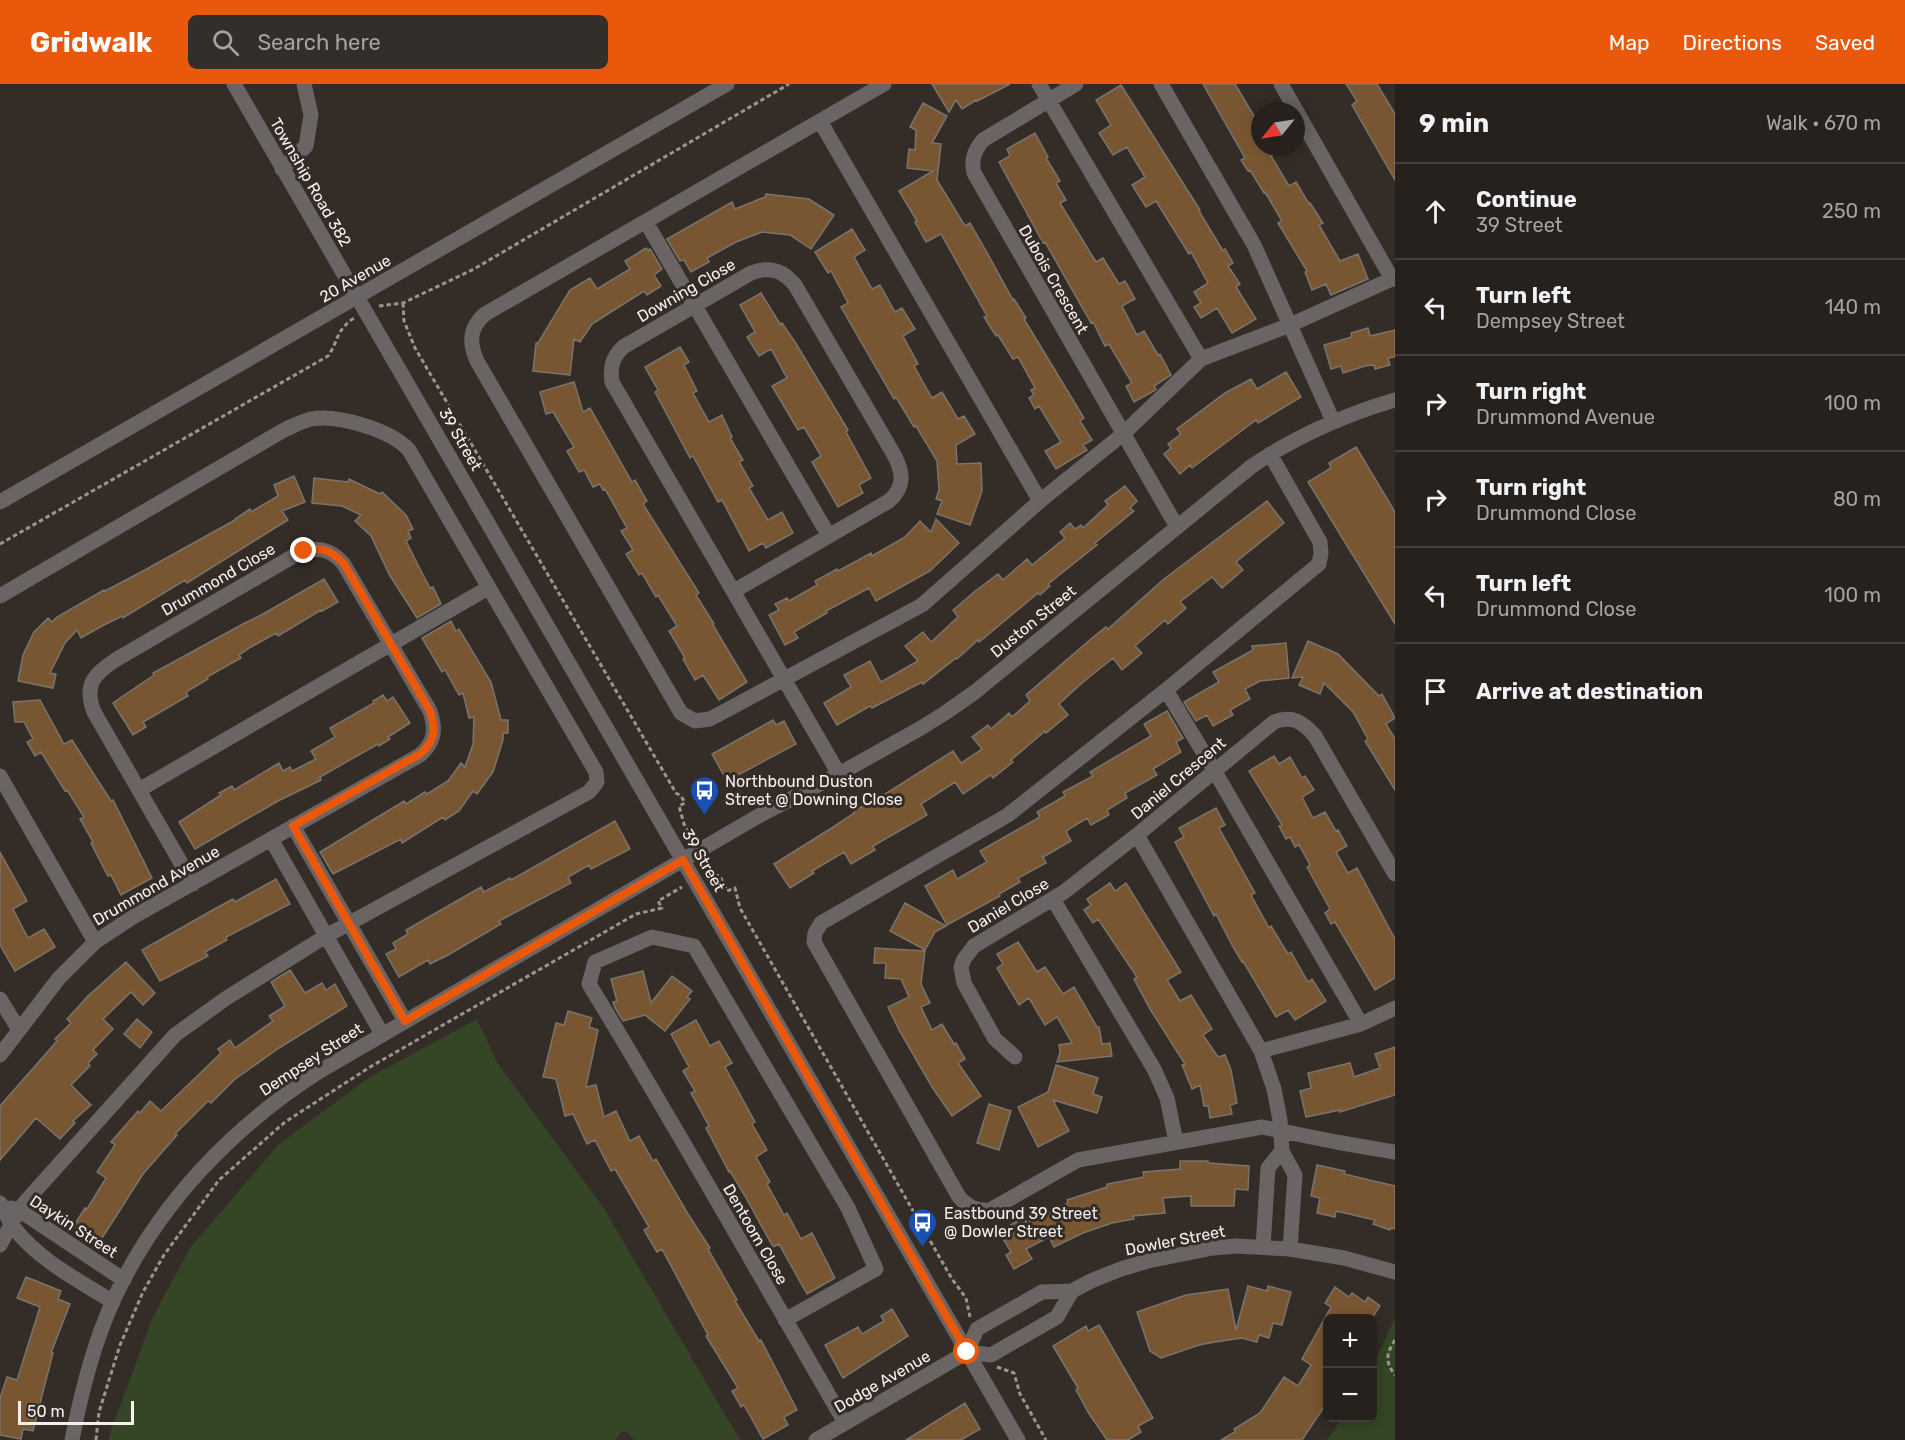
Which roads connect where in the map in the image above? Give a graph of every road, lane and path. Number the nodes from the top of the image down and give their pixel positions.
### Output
1 (234, 84) edge
2 (304, 84) edge
3 (727, 84) edge
4 (789, 84) edge
5 (884, 84) edge
6 (1039, 84) edge
7 (1076, 84) edge
8 (1161, 84) edge
9 (1281, 84) edge
10 (1048, 100) junction
11 (820, 121) junction
12 (282, 169) junction
13 (646, 222) junction
14 (1393, 279) edge
15 (358, 297) junction
16 (403, 303) junction
17 (695, 306) junction
18 (366, 312) junction
19 (1290, 325) junction
20 (1201, 359) junction
21 (1395, 400) edge
22 (1333, 421) junction
23 (1123, 434) junction
24 (1270, 454) junction
25 (1040, 501) junction
26 (0, 502) edge
27 (1177, 527) junction
28 (829, 536) junction
29 (0, 544) edge
30 (488, 588) junction
31 (734, 591) junction
32 (0, 596) edge
33 (392, 645) junction
34 (785, 680) junction
35 (1166, 690) junction
36 (1214, 770) junction
37 (839, 774) junction
38 (0, 776) edge
39 (139, 790) junction
40 (684, 824) dead end
41 (293, 826) junction
42 (1137, 835) junction
43 (271, 839) junction
44 (683, 860) junction
45 (1395, 874) edge
46 (716, 875) dead end
47 (193, 884) junction
48 (677, 890) dead end
49 (1053, 899) junction
50 (349, 923) junction
51 (326, 936) junction
52 (95, 942) junction
53 (0, 999) edge
54 (1395, 1008) edge
55 (405, 1021) junction
56 (1361, 1024) junction
57 (19, 1030) junction
58 (382, 1034) junction
59 (1261, 1051) junction
60 (0, 1055) edge
61 (1015, 1056) dead end
62 (1281, 1130) junction
63 (1176, 1142) junction
64 (1282, 1151) junction
65 (1395, 1152) edge
66 (1, 1204) edge
67 (19, 1210) junction
68 (11, 1226) junction
69 (0, 1245) edge
70 (1263, 1247) junction
71 (1290, 1249) junction
72 (1395, 1272) edge
73 (124, 1280) junction
74 (1071, 1291) junction
75 (113, 1302) junction
76 (970, 1316) dead end
77 (785, 1320) junction
78 (1395, 1340) edge
79 (967, 1352) junction
80 (998, 1368) dead end
81 (1395, 1375) edge
82 (844, 1423) junction
83 (72, 1440) edge
84 (96, 1440) edge
85 (816, 1440) edge
86 (1018, 1440) edge
87 (1047, 1440) edge

1 - 12 street, Township Road 382
2 - 12 street
3 - 15 street, 20 Avenue
4 - 16 path
5 - 11 street
6 - 10 street
7 - 10 street, Dubois Crescent
8 - 19 street
9 - 14 street
10 - 20 street
10 - 23 street, Dubois Crescent
11 - 13 street
11 - 25 street
12 - 15 street, Township Road 382
13 - 17 street
13 - 34 street
14 - 19 street
15 - 18 street, 39 Street
15 - 26 street, 20 Avenue
16 - 18 path
16 - 40 path
17 - 28 street
17 - 28 street, Downing Close
17 - 31 street, Downing Close
18 - 29 path
18 - 44 street, 39 Street
19 - 20 street
19 - 22 street
20 - 23 street
21 - 22 street, Duston Street
22 - 24 street, Duston Street
23 - 25 street
23 - 27 street, Dubois Crescent
24 - 27 street, Duston Street
24 - 35 street
25 - 34 street
27 - 37 street, Duston Street
28 - 31 street, Downing Close
30 - 32 street
30 - 33 street
30 - 50 street
31 - 34 street, Downing Close
33 - 39 street
33 - 39 street, Drummond Close
33 - 41 street, Drummond Close
34 - 37 street, Downing Close
35 - 36 street
35 - 63 street
36 - 42 street, Daniel Crescent
36 - 45 street, Daniel Crescent
36 - 56 street
37 - 44 street, Duston Street
38 - 52 street
39 - 47 street, Drummond Close
41 - 43 street, Drummond Avenue
41 - 50 street
42 - 49 street, Daniel Close
42 - 59 street, Daniel Crescent
43 - 47 street, Drummond Avenue
43 - 51 street
44 - 55 street, Dempsey Street
44 - 79 street, 39 Street
46 - 76 path
47 - 52 street, Drummond Avenue
48 - 84 path
49 - 61 street, Daniel Close
49 - 63 street
50 - 51 street
50 - 55 street
51 - 58 street
51 - 67 street
52 - 57 street, Drummond Avenue
53 - 57 street
54 - 56 street
55 - 58 street, Dempsey Street
56 - 59 street
57 - 60 street, Drummond Avenue
58 - 73 street, Dempsey Street
59 - 62 street, Daniel Crescent
62 - 63 street
62 - 64 street, Daniel Crescent
62 - 65 street
64 - 70 street
64 - 71 street, Daniel Crescent
66 - 67 street, Daykin Street
66 - 68 street, Daykin Street
67 - 68 street
67 - 73 street, Daykin Street
68 - 69 street
68 - 75 street, Daykin Street
70 - 71 street, Dowler Street
70 - 74 street, Dowler Street
71 - 72 street, Dowler Street
73 - 75 street, Dempsey Street
74 - 79 street, Dowler Street
74 - 79 street
75 - 83 street, Dempsey Street
77 - 77 street, Dentoom Close
77 - 82 street, Dentoom Close
78 - 81 path
79 - 82 street, Dodge Avenue
79 - 86 street, 39 Street
80 - 87 path
82 - 85 street, Dodge Avenue

